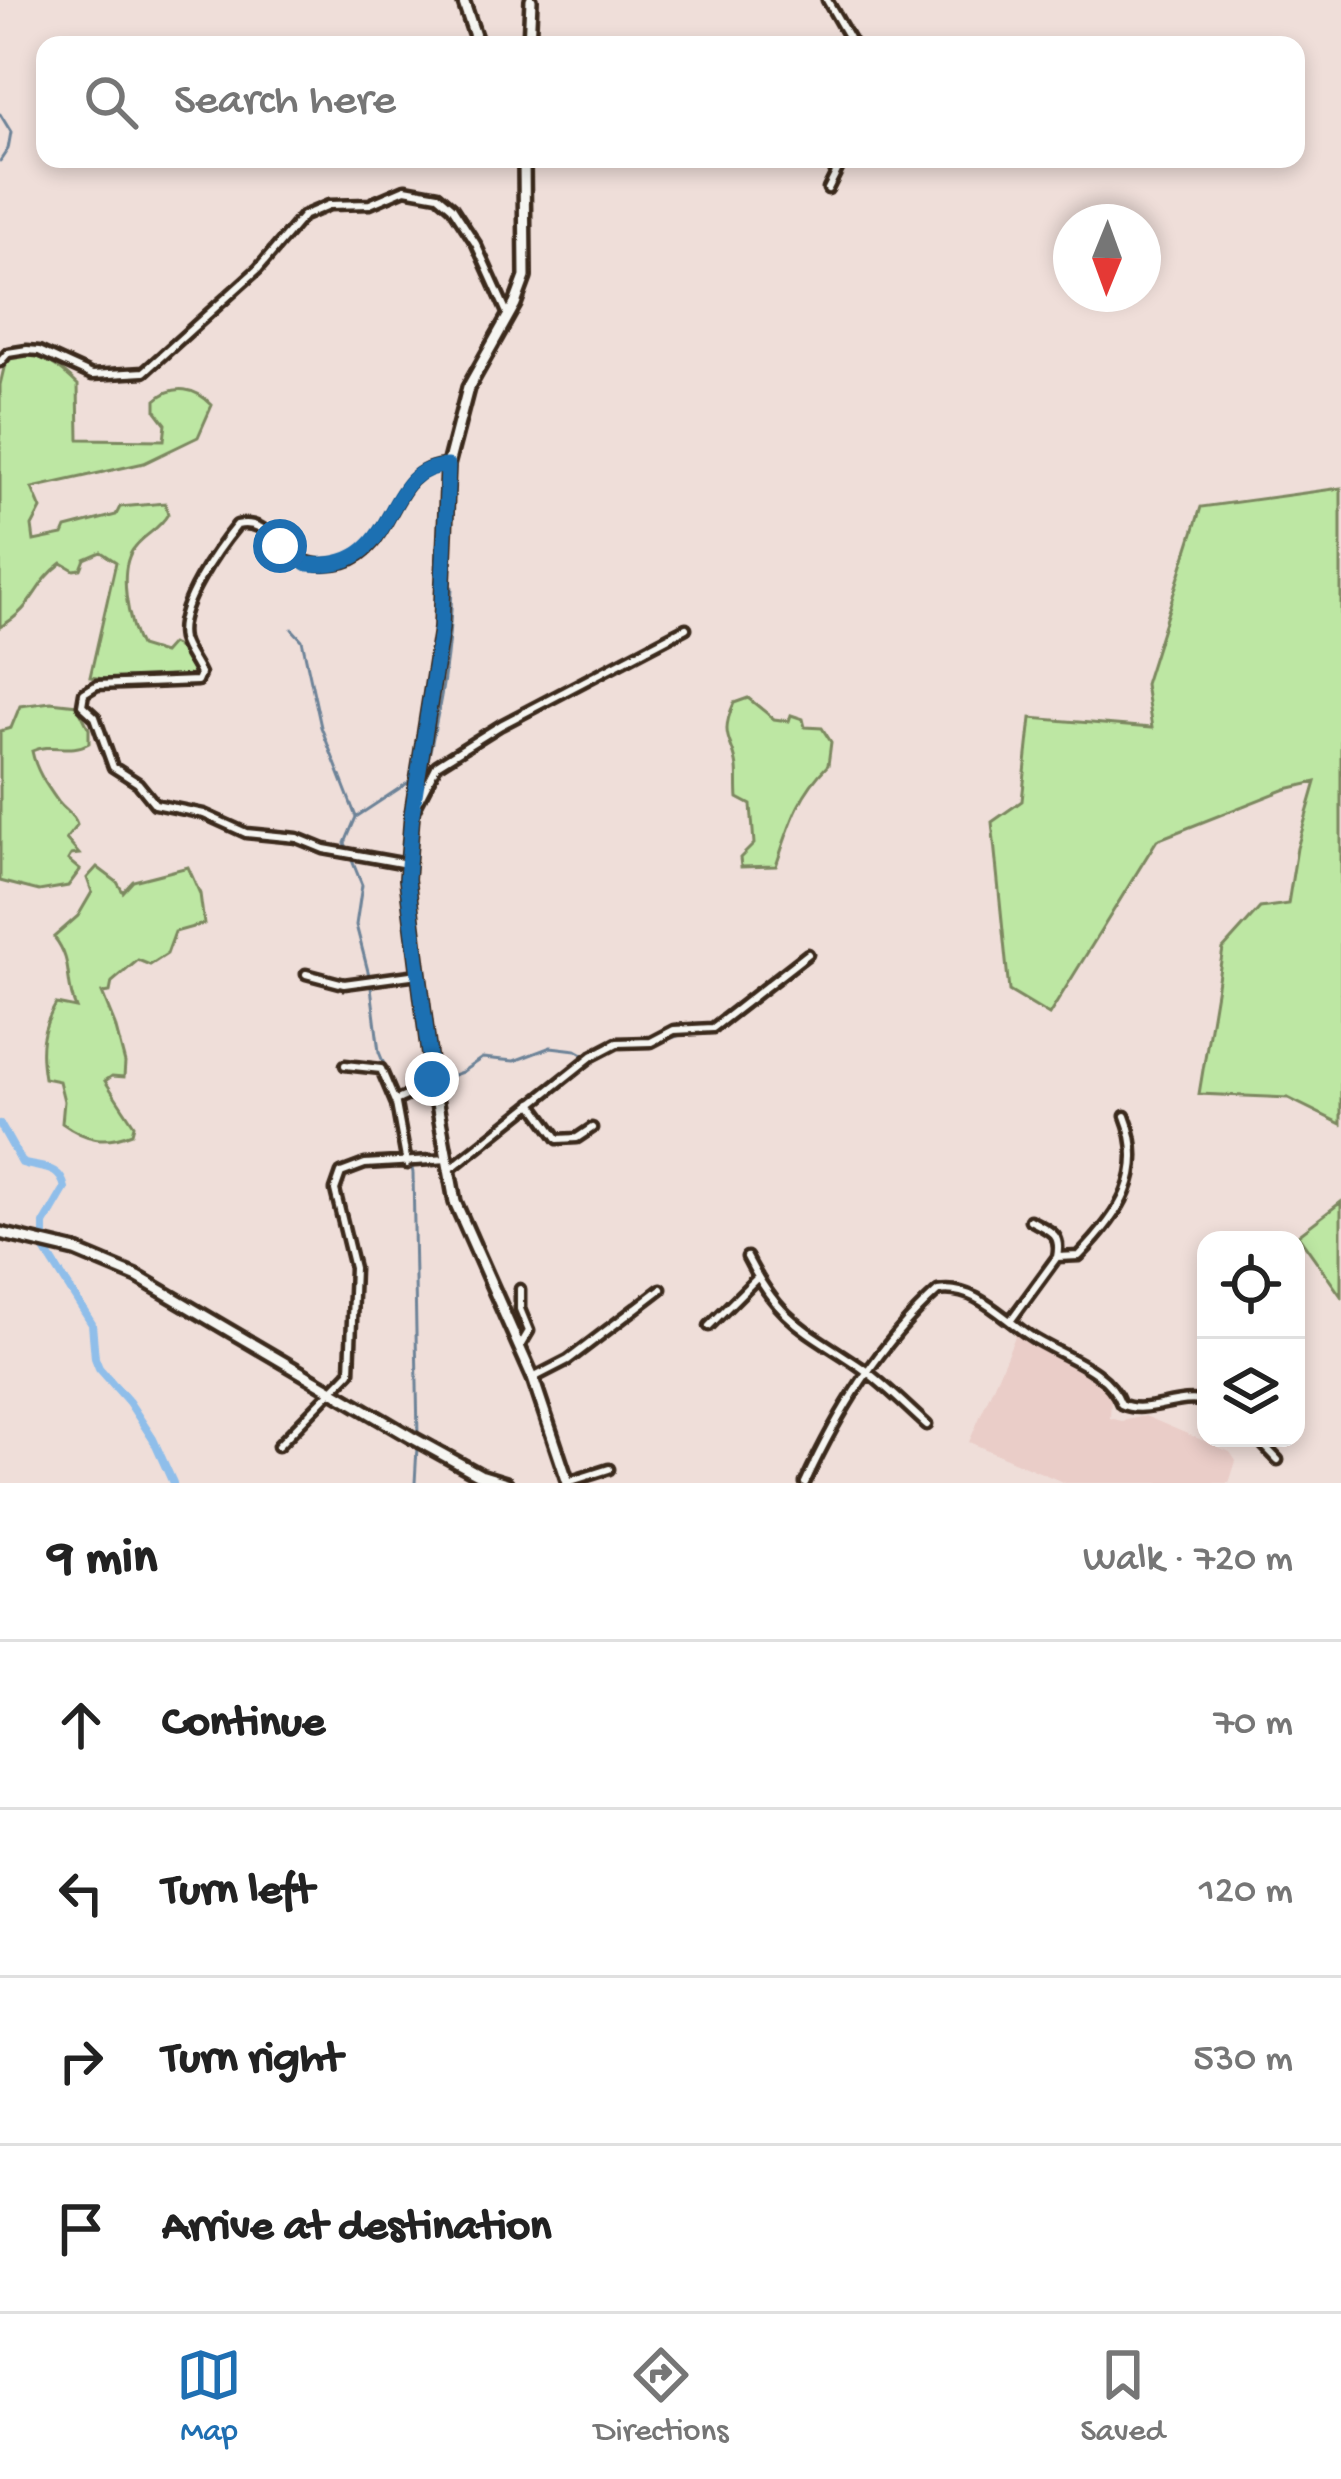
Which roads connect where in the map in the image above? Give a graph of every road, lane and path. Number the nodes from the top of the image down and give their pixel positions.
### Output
1 (463, 0) edge
2 (531, 0) edge
3 (827, 0) edge
4 (475, 36) edge
5 (530, 36) edge
6 (848, 36) edge
7 (522, 168) edge
8 (838, 168) edge
9 (827, 189) dead end
10 (508, 315) junction
11 (0, 362) edge
12 (448, 466) junction
13 (686, 628) dead end
14 (412, 814) junction
15 (409, 864) junction
16 (808, 954) dead end
17 (306, 974) dead end
18 (418, 974) junction
19 (346, 1065) dead end
20 (432, 1082) junction
21 (395, 1101) junction
22 (532, 1103) junction
23 (1125, 1116) dead end
24 (592, 1128) dead end
25 (448, 1163) junction
26 (407, 1164) junction
27 (1030, 1220) dead end
28 (0, 1233) edge
29 (747, 1257) dead end
30 (1057, 1257) junction
31 (757, 1277) junction
32 (520, 1288) dead end
33 (661, 1288) dead end
34 (1011, 1320) junction
35 (709, 1326) dead end
36 (519, 1348) junction
37 (865, 1370) junction
38 (533, 1378) junction
39 (334, 1390) junction
40 (1197, 1400) edge
41 (927, 1425) dead end
42 (278, 1446) dead end
43 (1266, 1447) edge
44 (1278, 1460) dead end
45 (609, 1469) dead end
46 (568, 1482) edge
47 (506, 1483) edge
48 (805, 1483) edge

1 - 4 main road
2 - 5 main road
3 - 6 street
7 - 10 main road
8 - 9 street
10 - 11 street
10 - 12 main road
12 - 14 main road
12 - 15 street
13 - 14 street
14 - 15 main road
15 - 18 main road
16 - 22 street
17 - 18 street
18 - 20 main road
19 - 21 street
20 - 21 street
20 - 25 main road
21 - 26 street
22 - 24 street
22 - 25 street
23 - 30 street
25 - 26 street
25 - 36 main road
26 - 39 street
27 - 30 street
28 - 39 main road
29 - 31 street
30 - 34 street
31 - 35 street
31 - 37 street
32 - 36 street
33 - 38 street
34 - 37 street
34 - 40 street
36 - 38 main road
37 - 41 street
37 - 48 street
38 - 46 main road
39 - 42 street
39 - 47 main road
43 - 44 street
45 - 46 street

